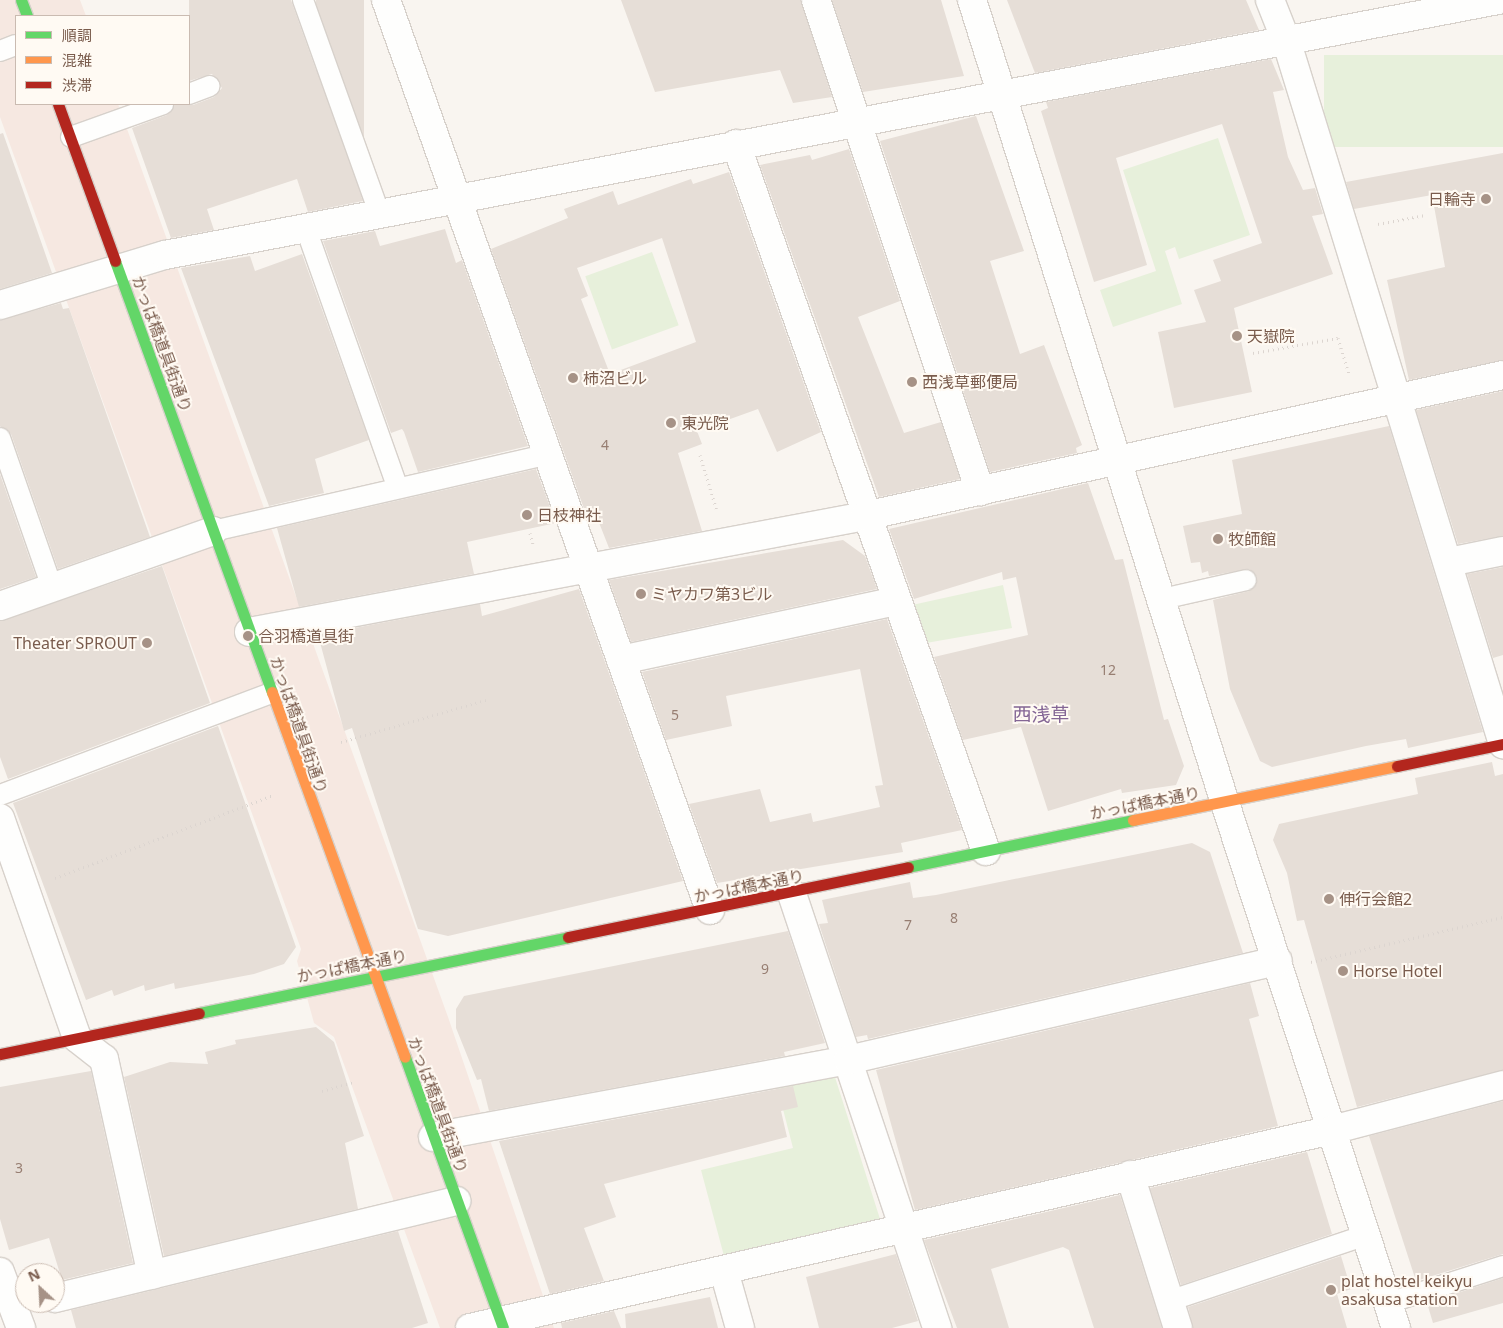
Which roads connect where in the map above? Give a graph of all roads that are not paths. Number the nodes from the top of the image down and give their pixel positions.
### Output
1 (21, 0) edge
2 (303, 0) edge
3 (386, 0) edge
4 (816, 0) edge
5 (972, 0) edge
6 (1270, 0) edge
7 (1498, 0) edge
8 (26, 15) edge
9 (1287, 43) junction
10 (15, 44) edge
11 (0, 51) edge
12 (210, 86) dead end
13 (190, 94) edge
14 (1001, 94) junction
15 (58, 105) edge
16 (160, 105) edge
17 (856, 120) junction
18 (71, 137) junction
19 (736, 144) junction
20 (457, 196) junction
21 (379, 212) junction
22 (305, 226) junction
23 (117, 268) junction
24 (0, 305) edge
25 (1503, 375) edge
26 (1396, 397) junction
27 (0, 438) edge
28 (548, 454) junction
29 (1119, 461) junction
30 (398, 488) junction
31 (980, 491) junction
32 (865, 516) junction
33 (213, 531) junction
34 (1503, 551) edge
35 (1449, 562) junction
36 (588, 568) junction
37 (1246, 580) dead end
38 (52, 587) junction
39 (1162, 600) junction
40 (896, 601) junction
41 (0, 606) edge
42 (249, 632) junction
43 (621, 660) junction
44 (271, 693) junction
45 (1503, 744) edge
46 (0, 795) edge
47 (1225, 803) junction
48 (0, 818) edge
49 (986, 851) junction
50 (792, 894) junction
51 (710, 910) junction
52 (1279, 965) junction
53 (374, 978) junction
54 (77, 1038) junction
55 (0, 1054) edge
56 (848, 1060) junction
57 (1503, 1085) edge
58 (1332, 1130) junction
59 (433, 1137) junction
60 (1130, 1175) junction
61 (456, 1201) junction
62 (906, 1229) junction
63 (1366, 1236) junction
64 (1503, 1266) edge
65 (724, 1271) junction
66 (0, 1272) edge
67 (152, 1275) junction
68 (65, 1296) edge
69 (1169, 1301) junction
70 (15, 1308) edge
71 (1392, 1316) edge
72 (502, 1324) edge
73 (470, 1328) edge
74 (740, 1328) edge
75 (937, 1328) edge
76 (1178, 1328) edge

1 - 8 street
2 - 21 lane
3 - 20 street
4 - 17 street
5 - 14 street
6 - 9 street
7 - 9 street
9 - 14 street
9 - 26 street
10 - 11 lane
12 - 13 lane
14 - 17 street
14 - 29 street
15 - 18 street, かっぱ橋道具街通り
16 - 18 lane
17 - 19 street
17 - 31 street
18 - 23 street, かっぱ橋道具街通り
19 - 20 street
19 - 32 street
20 - 21 street
20 - 28 street
21 - 22 street
22 - 23 street
22 - 30 lane
23 - 24 street
23 - 33 street, かっぱ橋道具街通り
25 - 26 street
26 - 29 street
26 - 35 street
27 - 38 lane
28 - 30 lane
28 - 36 street
29 - 31 street
29 - 39 street
30 - 33 lane
31 - 32 street
32 - 36 street
32 - 40 street
33 - 38 street
33 - 42 street, かっぱ橋道具街通り
34 - 35 street
35 - 45 street
36 - 42 street
36 - 43 street
37 - 39 lane
38 - 41 street
39 - 47 street
40 - 43 street
40 - 49 street
42 - 44 street, かっぱ橋道具街通り
43 - 51 street
44 - 46 lane
44 - 53 street, かっぱ橋道具街通り
45 - 47 street, かっぱ橋本通り
47 - 49 street, かっぱ橋本通り
47 - 52 street
48 - 54 street
49 - 50 street, かっぱ橋本通り
50 - 51 street, かっぱ橋本通り
50 - 56 street
51 - 53 street, かっぱ橋本通り
52 - 56 street
52 - 58 street
53 - 54 street, かっぱ橋本通り
53 - 59 street, かっぱ橋道具街通り
54 - 55 street, かっぱ橋本通り
54 - 67 street
56 - 59 street
56 - 62 street
57 - 58 street
58 - 60 street
58 - 63 street
59 - 61 street, かっぱ橋道具街通り
60 - 62 street
60 - 69 street
61 - 67 street
61 - 72 street, かっぱ橋道具街通り
62 - 65 street
62 - 75 street
63 - 69 lane
63 - 71 street
64 - 71 lane
65 - 72 street
65 - 74 street
66 - 70 street
67 - 68 street
69 - 76 street
72 - 73 street

